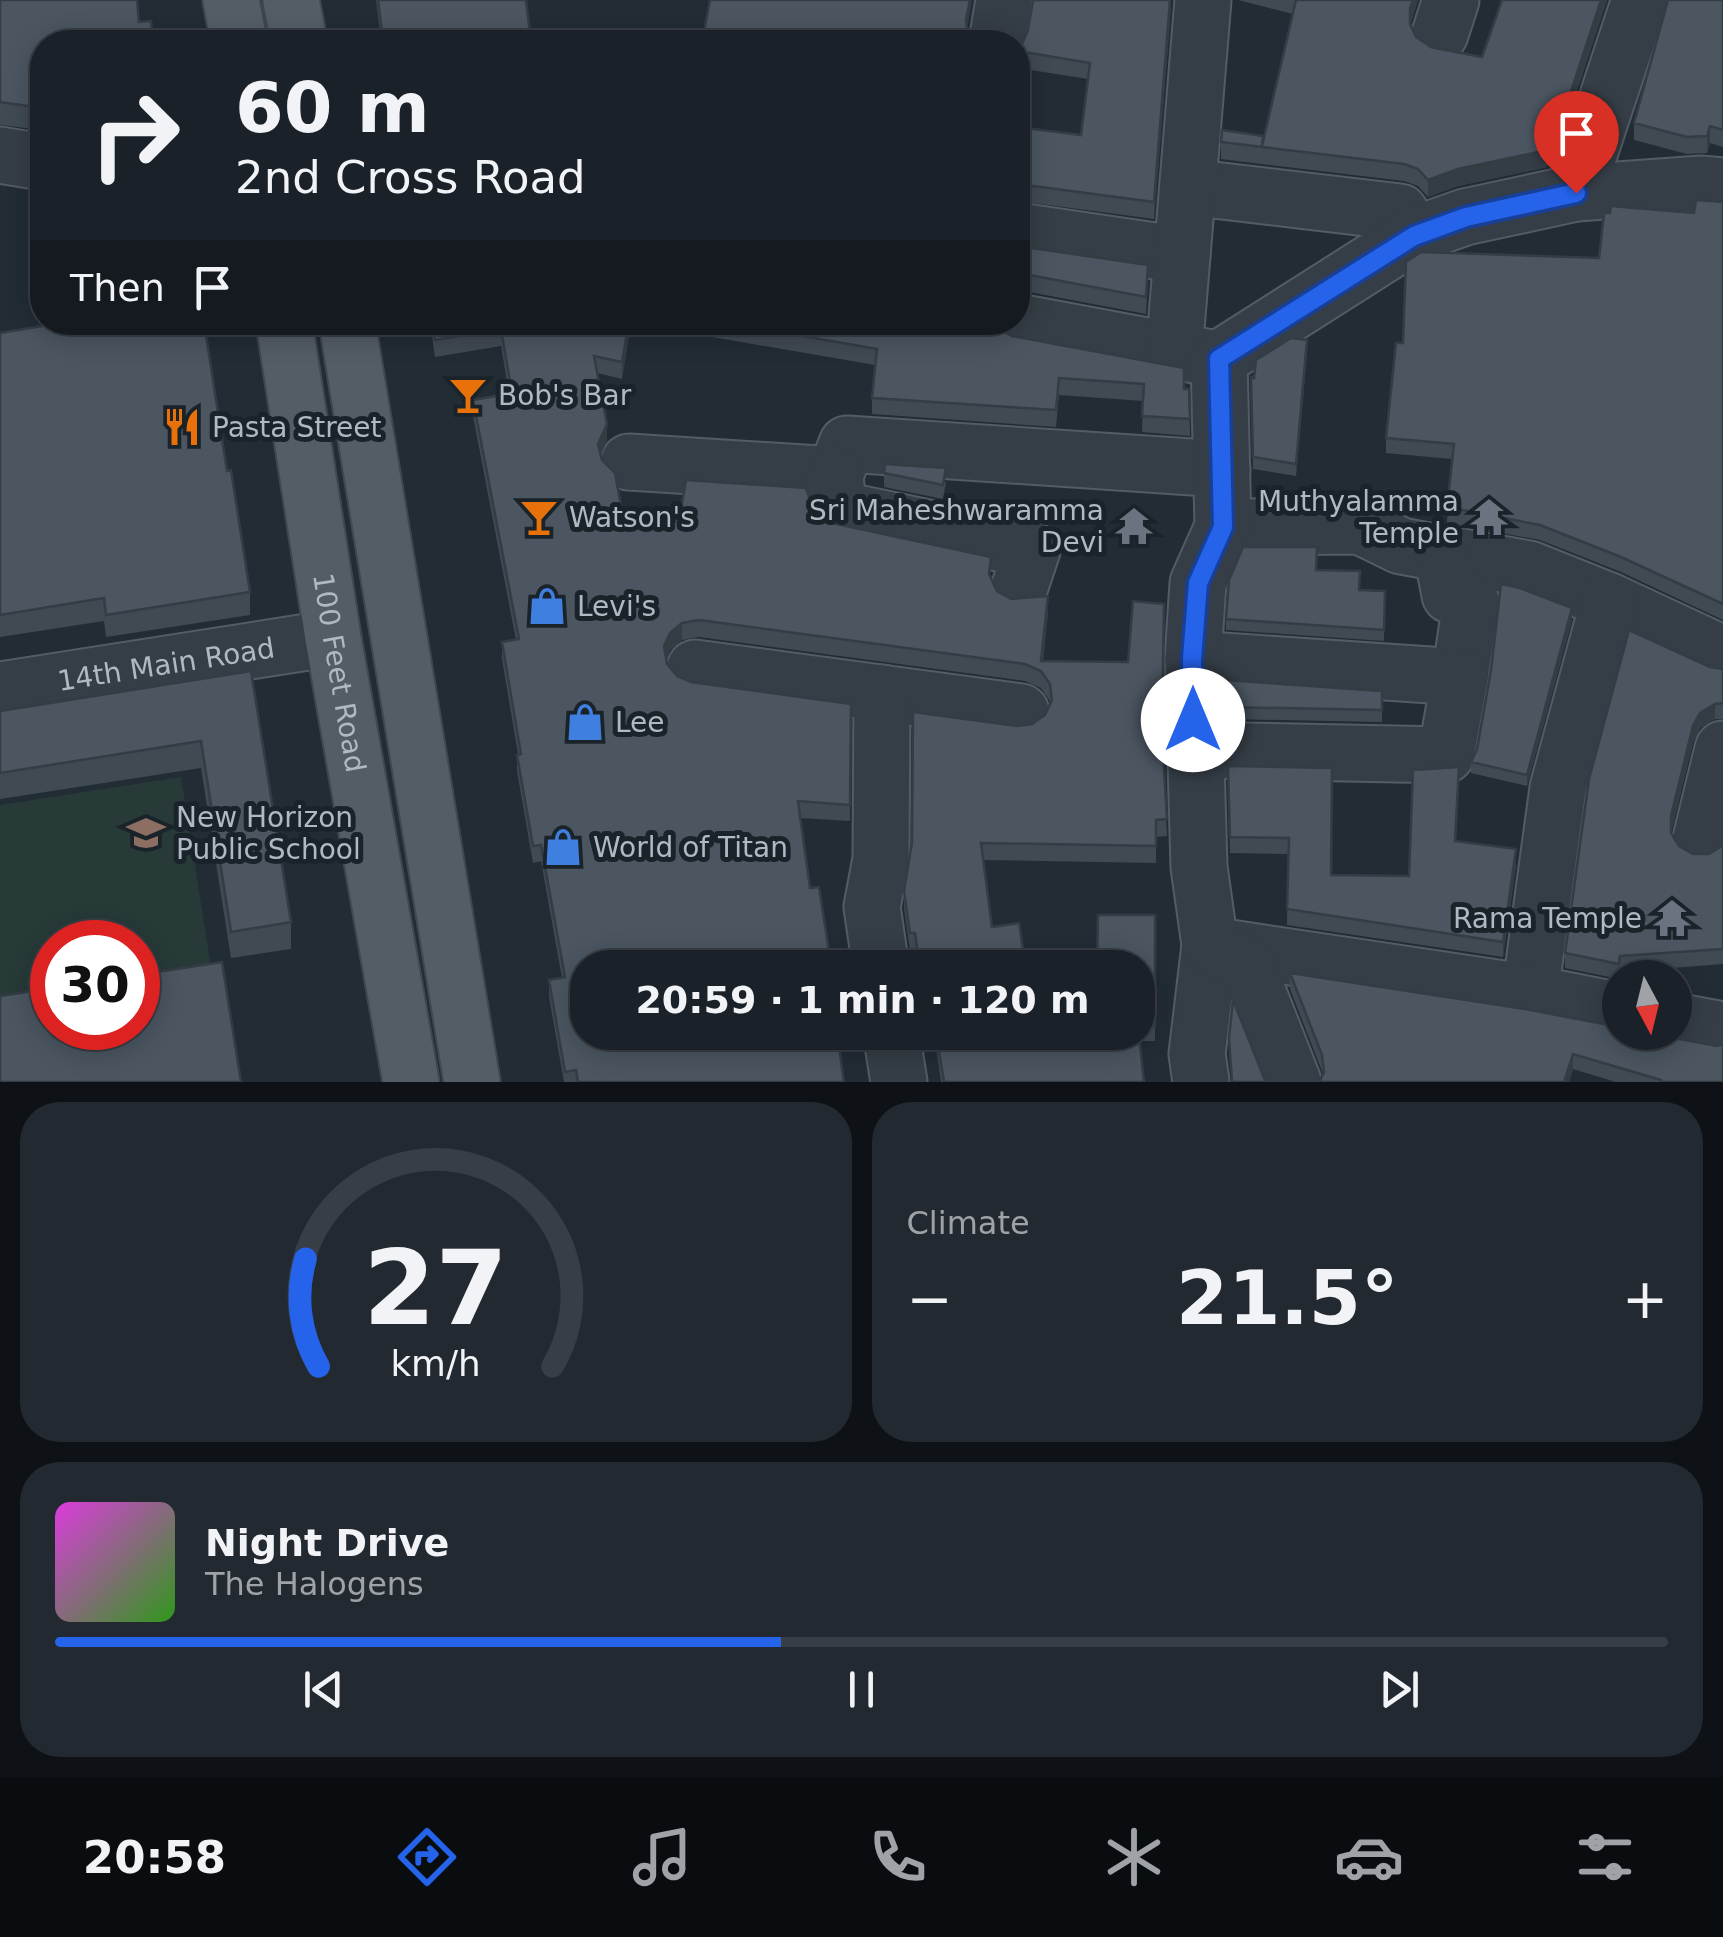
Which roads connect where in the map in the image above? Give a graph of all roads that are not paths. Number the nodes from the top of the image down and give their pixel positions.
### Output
1 (232, 0) edge
2 (291, 0) edge
3 (1004, 0) edge
4 (1203, 0) edge
5 (1640, 0) edge
6 (236, 30) edge
7 (297, 30) edge
8 (999, 30) edge
9 (0, 155) edge
10 (30, 160) edge
11 (1723, 186) edge
12 (1188, 187) junction
13 (1576, 193) junction
14 (1030, 233) edge
15 (1414, 236) junction
16 (1182, 255) junction
17 (1030, 324) edge
18 (286, 335) edge
19 (349, 335) edge
20 (1196, 356) junction
21 (629, 462) dead end
22 (1222, 469) junction
23 (835, 475) junction
24 (1223, 527) junction
25 (1442, 553) junction
26 (1020, 586) dead end
27 (1608, 601) junction
28 (333, 638) junction
29 (1723, 654) edge
30 (1192, 659) junction
31 (695, 668) dead end
32 (1460, 677) junction
33 (0, 690) edge
34 (882, 694) junction
35 (1021, 712) dead end
36 (1194, 750) junction
37 (1723, 750) edge
38 (1700, 838) dead end
39 (1210, 944) junction
40 (878, 950) edge
41 (1530, 993) junction
42 (1602, 1007) edge
43 (1692, 1024) edge
44 (1723, 1030) edge
45 (894, 1050) edge
46 (411, 1082) edge
47 (472, 1082) edge
48 (899, 1082) edge
49 (1201, 1082) edge
50 (1293, 1082) edge

1 - 6 main road
2 - 7 main road
3 - 8 street
4 - 12 street
5 - 13 street
9 - 10 street
11 - 13 street
12 - 15 street
12 - 16 street
13 - 15 street
14 - 16 street
15 - 20 street
16 - 20 street
17 - 20 street
18 - 28 main road, 100 Feet Road
19 - 47 main road
20 - 22 street
21 - 23 street
22 - 23 street
22 - 24 street
23 - 26 street
24 - 25 street
24 - 30 street
25 - 27 street
25 - 32 street
27 - 29 street
27 - 41 street
28 - 33 street, 14th Main Road
28 - 46 main road, 100 Feet Road
30 - 32 street
30 - 36 street
31 - 34 street
32 - 36 street
34 - 35 street
34 - 40 street
36 - 39 street
37 - 38 street
39 - 41 street
39 - 49 street
39 - 50 street
41 - 42 street
43 - 44 street
45 - 48 street

